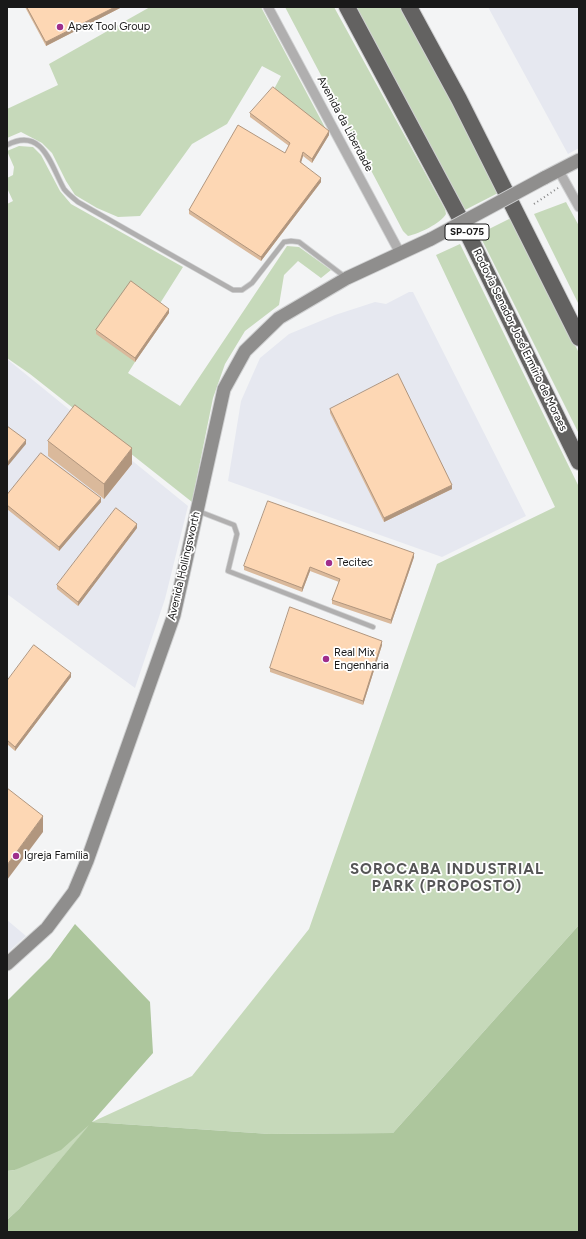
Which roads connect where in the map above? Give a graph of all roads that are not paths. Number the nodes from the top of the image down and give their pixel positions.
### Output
1 (268, 7) edge
2 (347, 7) edge
3 (409, 7) edge
4 (7, 145) edge
5 (579, 160) edge
6 (579, 169) edge
7 (559, 171) junction
8 (579, 208) edge
9 (400, 253) junction
10 (347, 278) junction
11 (579, 338) edge
12 (579, 462) edge
13 (196, 510) junction
14 (374, 627) dead end
15 (7, 964) edge

1 - 9 street, Avenida da Liberdade
2 - 12 highway, Rodovia Senador José Ermírio de Moraes / SP-075
3 - 11 highway
4 - 10 lane
5 - 7 main road
6 - 7 main road
7 - 8 street
7 - 9 main road, Avenida Hollingsworth, bridge
9 - 10 main road, Avenida Hollingsworth
10 - 13 main road, Avenida Hollingsworth
13 - 14 lane
13 - 15 main road, Avenida Hollingsworth

